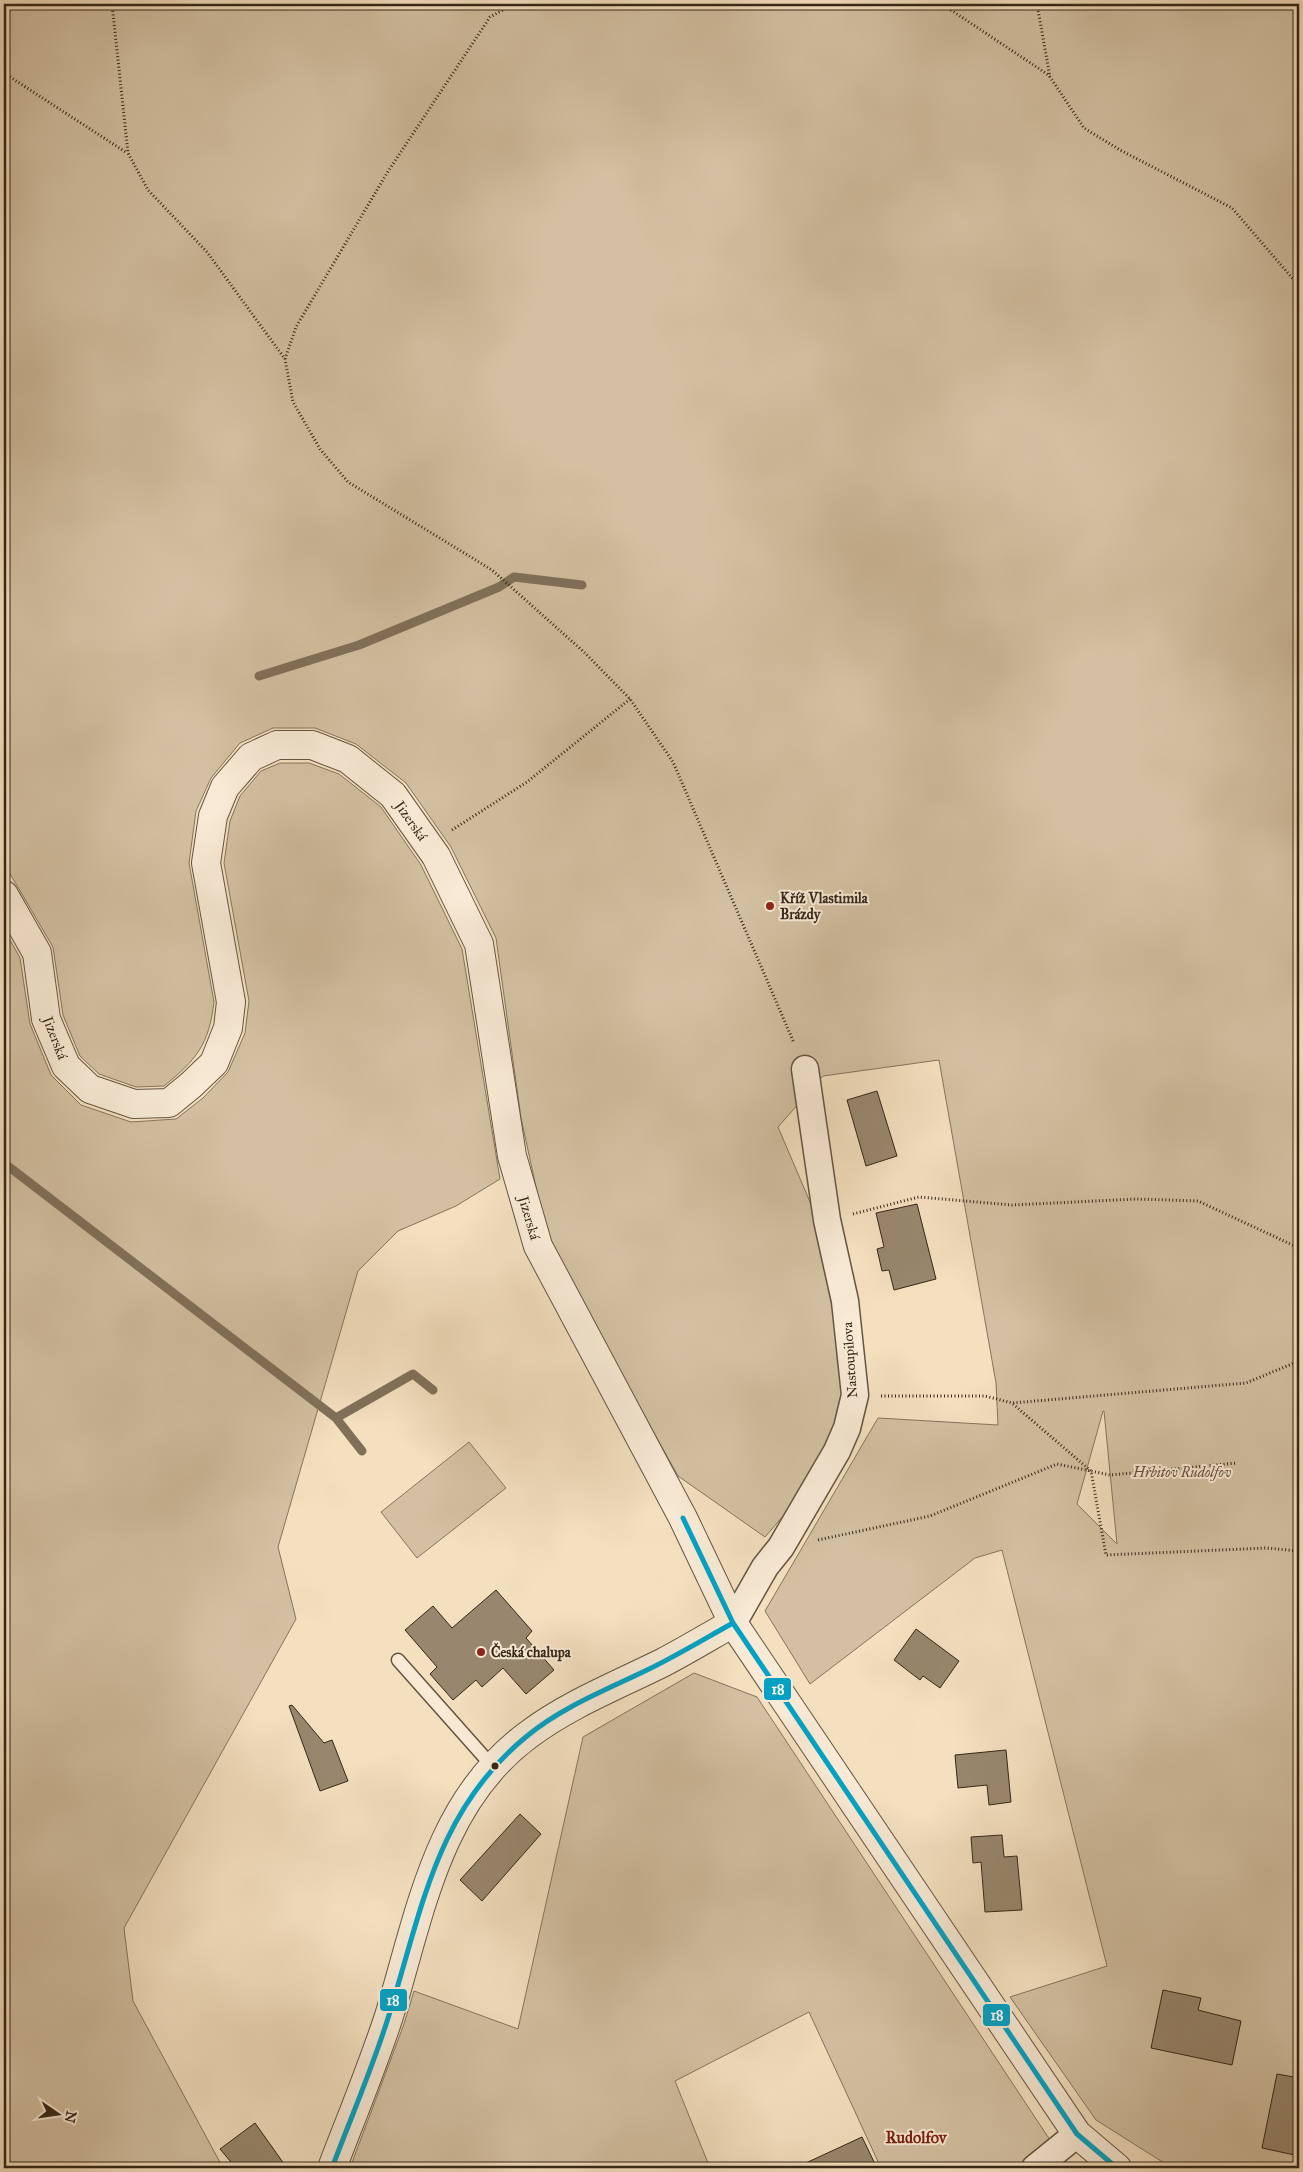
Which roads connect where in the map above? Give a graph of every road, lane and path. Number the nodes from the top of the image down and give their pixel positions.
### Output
1 (112, 4) edge
2 (514, 4) edge
3 (942, 4) edge
4 (1037, 4) edge
5 (4, 73) edge
6 (1050, 77) junction
7 (128, 153) junction
8 (1299, 286) edge
9 (285, 359) junction
10 (630, 699) junction
11 (428, 845) junction
12 (4, 895) edge
13 (805, 1069) joint
14 (827, 1220) junction
15 (1299, 1248) edge
16 (1299, 1362) edge
17 (855, 1396) junction
18 (1012, 1404) junction
19 (1238, 1463) dead end
20 (1091, 1471) junction
21 (781, 1547) junction
22 (1299, 1551) edge
23 (733, 1623) junction
24 (398, 1660) dead end
25 (493, 1766) junction
26 (1077, 2134) junction
27 (332, 2168) edge
28 (1035, 2168) edge
29 (1117, 2168) edge

1 - 7 path
2 - 9 path
3 - 6 path
4 - 6 path
5 - 7 path
6 - 8 path
7 - 9 path
9 - 10 path
10 - 11 path
10 - 13 path
11 - 12 street, Jizerská
11 - 23 street, Jizerská
13 - 14 street, Nastoupilova
14 - 15 path
14 - 17 street, Nastoupilova
16 - 18 path
17 - 18 path
17 - 21 street, Nastoupilova
18 - 20 path
19 - 20 path
20 - 21 path
20 - 22 path
21 - 23 street, Nastoupilova
23 - 25 street
23 - 26 street, Jizerská
24 - 25 lane
25 - 27 street
26 - 28 street
26 - 29 street, Jizerská

